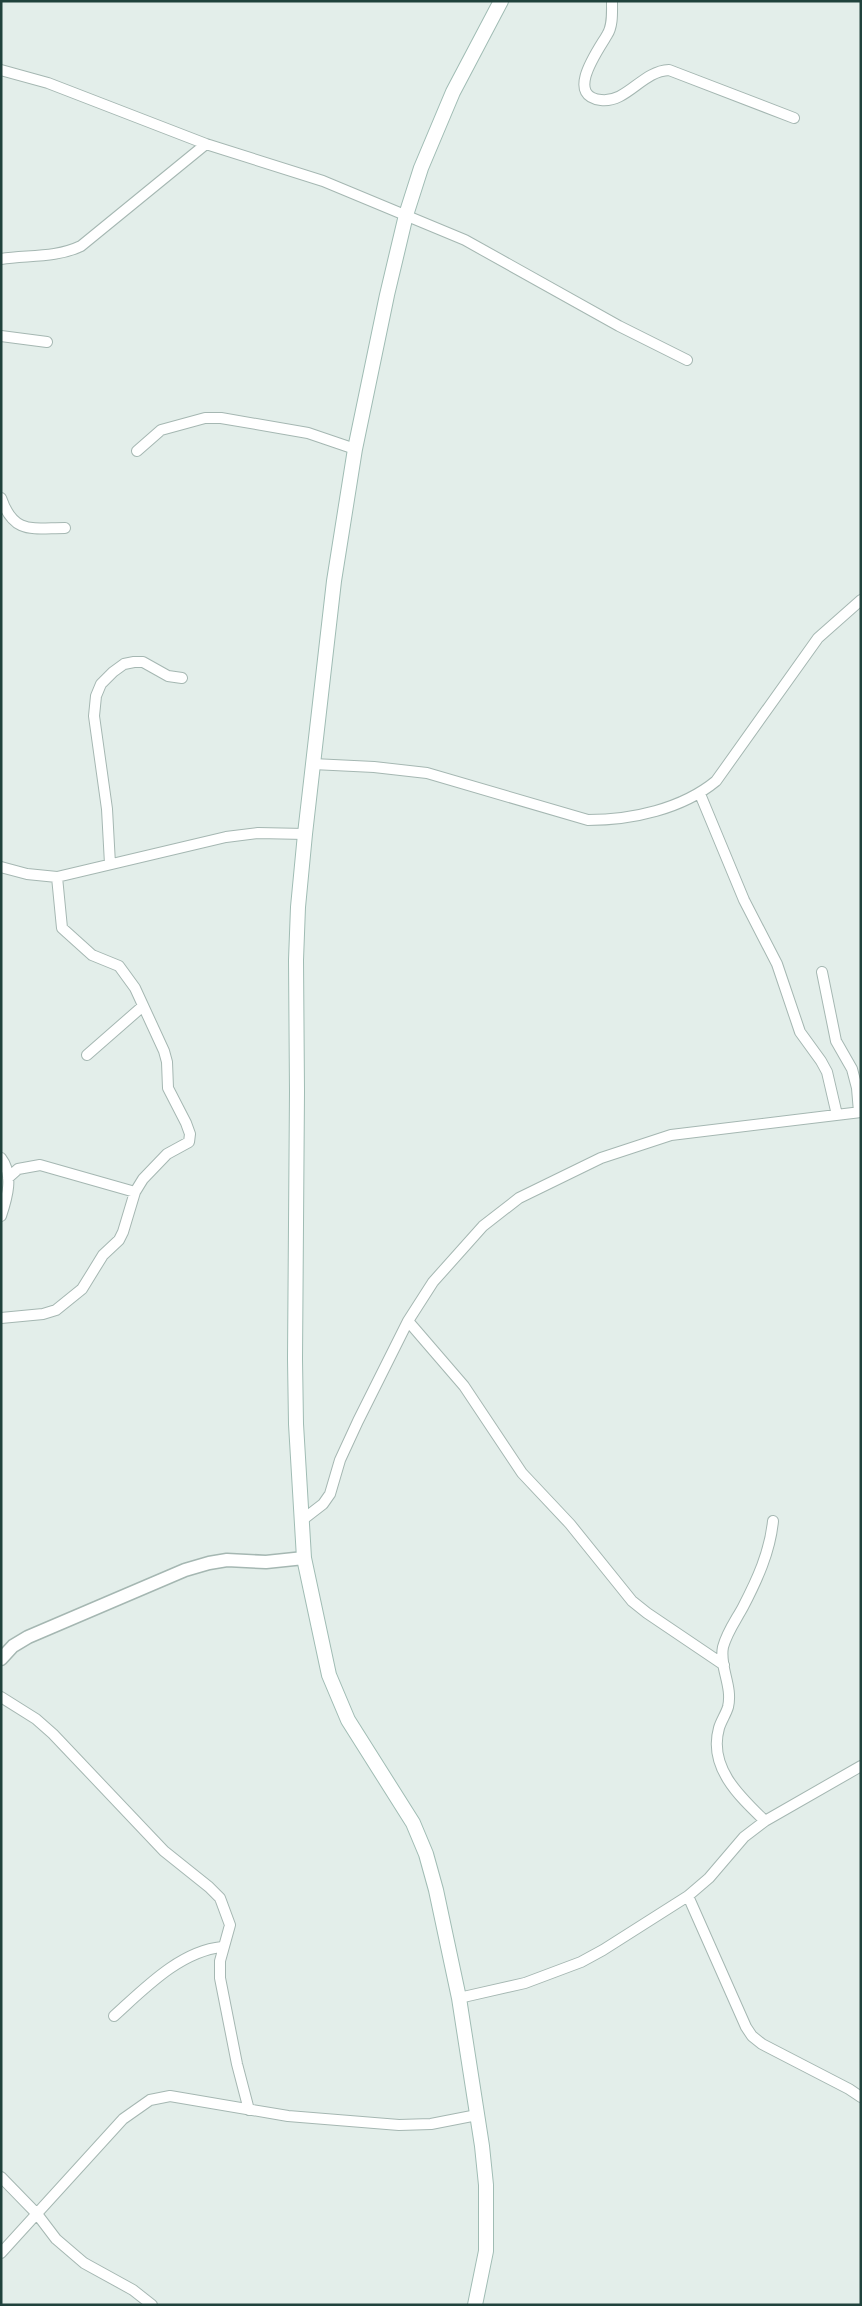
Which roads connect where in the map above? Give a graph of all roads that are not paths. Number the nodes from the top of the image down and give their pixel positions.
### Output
1 (501, 1) edge
2 (612, 1) edge
3 (1, 70) edge
4 (794, 118) dead end
5 (206, 144) junction
6 (406, 215) junction
7 (1, 259) edge
8 (1, 336) edge
9 (47, 342) dead end
10 (687, 360) dead end
11 (355, 449) junction
12 (138, 451) dead end
13 (1, 498) edge
14 (65, 528) dead end
15 (861, 600) edge
16 (182, 678) dead end
17 (313, 764) junction
18 (700, 794) junction
19 (305, 834) junction
20 (110, 864) junction
21 (1, 867) edge
22 (57, 877) junction
23 (822, 972) dead end
24 (143, 1006) junction
25 (87, 1055) dead end
26 (860, 1112) edge
27 (837, 1115) junction
28 (1, 1158) edge
29 (8, 1178) junction
30 (135, 1192) junction
31 (1, 1216) edge
32 (1, 1318) edge
33 (408, 1321) junction
34 (301, 1520) junction
35 (773, 1522) dead end
36 (304, 1558) junction
37 (1, 1660) edge
38 (724, 1664) junction
39 (1, 1697) edge
40 (861, 1766) edge
41 (765, 1820) junction
42 (688, 1896) junction
43 (222, 1947) junction
44 (459, 1998) junction
45 (114, 2016) dead end
46 (861, 2097) edge
47 (249, 2110) junction
48 (477, 2115) junction
49 (1, 2177) edge
50 (37, 2214) junction
51 (1, 2253) edge
52 (152, 2305) edge
53 (475, 2305) edge

1 - 6 main road
2 - 4 street
3 - 5 street
5 - 6 street
5 - 7 street
6 - 10 street
6 - 11 main road
8 - 9 street
11 - 12 street
11 - 17 main road
13 - 14 street
15 - 18 street
16 - 20 street
17 - 18 street
17 - 19 main road
18 - 27 street
19 - 20 street
19 - 34 main road
20 - 22 street
21 - 22 street
22 - 24 street
23 - 26 street
24 - 25 street
24 - 30 street
26 - 27 street
27 - 33 street
28 - 29 street
29 - 30 street
29 - 31 street
30 - 32 street
33 - 34 street
33 - 38 street
34 - 36 main road
35 - 38 street
36 - 37 street
36 - 44 main road
38 - 41 street
39 - 43 street
40 - 41 street
41 - 42 street
42 - 44 street
42 - 46 street
43 - 45 street
43 - 47 street
44 - 48 main road
47 - 48 street
47 - 50 street
48 - 53 main road
49 - 50 street
50 - 51 street
50 - 52 street

